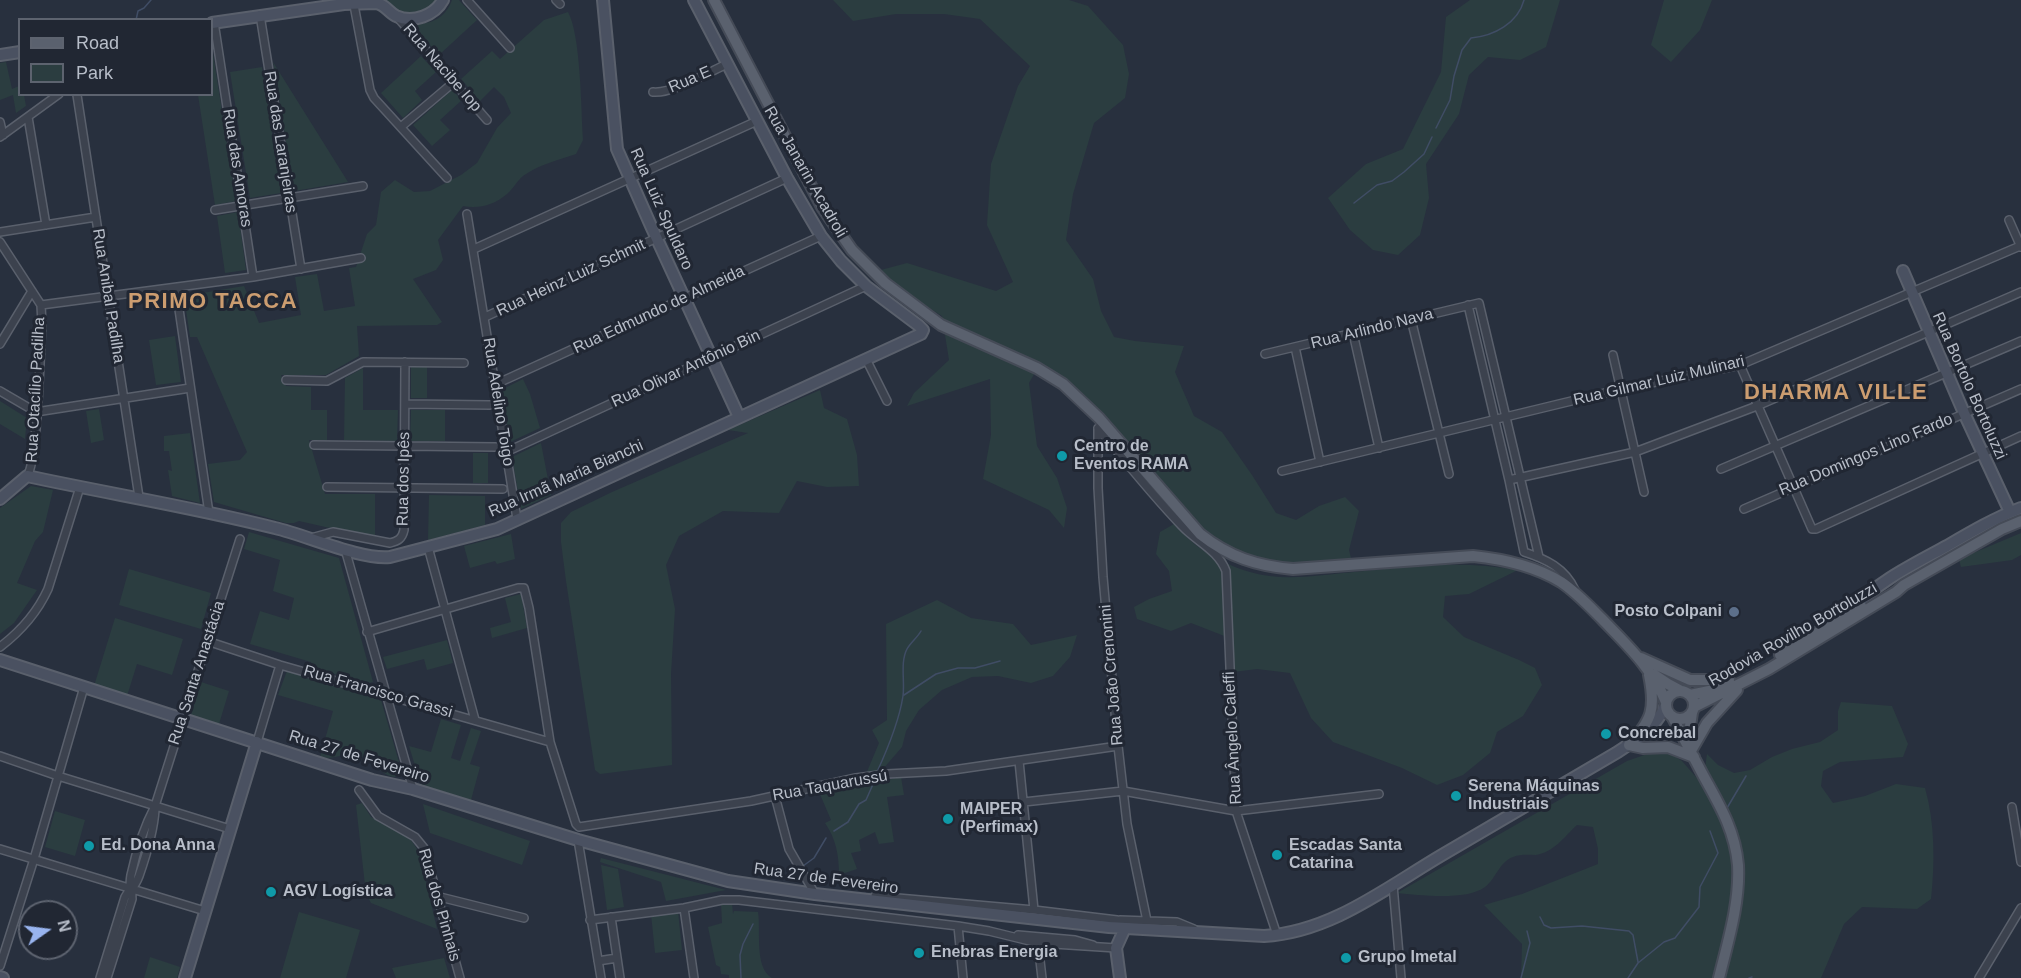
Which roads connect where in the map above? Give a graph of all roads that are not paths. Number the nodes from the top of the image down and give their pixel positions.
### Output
1 (443, 0) edge
2 (467, 0) edge
3 (603, 0) edge
4 (694, 0) edge
5 (714, 0) edge
6 (354, 5) junction
7 (260, 15) junction
8 (397, 16) junction
9 (213, 23) edge
10 (510, 48) dead end
11 (18, 52) edge
12 (0, 55) edge
13 (727, 64) junction
14 (454, 82) junction
15 (653, 92) dead end
16 (56, 96) edge
17 (77, 96) edge
18 (28, 117) junction
19 (487, 120) dead end
20 (757, 121) junction
21 (0, 122) edge
22 (402, 126) junction
23 (1, 136) edge
24 (447, 178) dead end
25 (787, 178) junction
26 (629, 179) junction
27 (363, 186) dead end
28 (289, 199) junction
29 (243, 207) junction
30 (215, 210) dead end
31 (467, 214) dead end
32 (96, 218) junction
33 (2009, 220) dead end
34 (46, 225) junction
35 (0, 232) edge
36 (821, 236) junction
37 (656, 238) junction
38 (0, 242) edge
39 (2021, 247) edge
40 (474, 249) junction
41 (361, 258) dead end
42 (301, 269) junction
43 (1902, 271) dead end
44 (253, 278) junction
45 (866, 286) junction
46 (176, 289) junction
47 (32, 291) junction
48 (1912, 292) junction
49 (2021, 292) edge
50 (109, 296) junction
51 (684, 298) junction
52 (41, 305) junction
53 (1468, 305) junction
54 (485, 317) junction
55 (1411, 320) junction
56 (1929, 331) junction
57 (922, 332) joint
58 (1353, 333) junction
59 (2021, 340) edge
60 (0, 344) edge
61 (1295, 347) junction
62 (1264, 354) dead end
63 (1613, 355) dead end
64 (711, 358) junction
65 (866, 359) junction
66 (405, 362) junction
67 (464, 363) dead end
68 (1740, 365) junction
69 (1946, 372) junction
70 (286, 380) dead end
71 (496, 384) junction
72 (190, 388) junction
73 (1621, 389) junction
74 (2021, 389) edge
75 (0, 391) edge
76 (124, 398) junction
77 (887, 401) dead end
78 (405, 404) junction
79 (490, 405) dead end
80 (1757, 406) junction
81 (36, 412) junction
82 (1964, 413) junction
83 (739, 417) junction
84 (1506, 417) junction
85 (1495, 420) junction
86 (1098, 423) junction
87 (1439, 433) junction
88 (2021, 436) edge
89 (314, 445) dead end
90 (405, 446) junction
91 (1775, 446) junction
92 (496, 447) dead end
93 (1379, 448) junction
94 (506, 452) junction
95 (1635, 452) junction
96 (1982, 453) junction
97 (1320, 462) junction
98 (1721, 469) dead end
99 (1282, 471) dead end
100 (1449, 474) dead end
101 (27, 476) junction
102 (1520, 477) junction
103 (1509, 480) junction
104 (80, 487) junction
105 (327, 487) dead end
106 (404, 487) junction
107 (1793, 487) junction
108 (503, 489) dead end
109 (1644, 492) dead end
110 (139, 497) junction
111 (0, 499) edge
112 (2021, 508) edge
113 (1744, 509) dead end
114 (2010, 512) junction
115 (209, 513) junction
116 (517, 519) junction
117 (2021, 521) edge
118 (311, 538) junction
119 (240, 539) dead end
120 (428, 547) junction
121 (345, 549) junction
122 (1539, 556) junction
123 (1905, 585) junction
124 (1578, 595) junction
125 (446, 608) junction
126 (1850, 613) junction
127 (367, 632) junction
128 (207, 641) junction
129 (0, 647) edge
130 (1640, 657) junction
131 (0, 660) edge
132 (280, 664) junction
133 (1648, 670) junction
134 (1740, 681) junction
135 (84, 687) junction
136 (1686, 693) junction
137 (385, 694) junction
138 (1666, 705) junction
139 (1693, 710) junction
140 (182, 718) junction
141 (1673, 718) junction
142 (475, 720) junction
143 (257, 741) junction
144 (550, 742) junction
145 (1629, 745) junction
146 (1118, 746) junction
147 (1693, 753) junction
148 (0, 756) edge
149 (1019, 761) junction
150 (58, 776) junction
151 (413, 789) junction
152 (359, 790) dead end
153 (1123, 791) junction
154 (1379, 794) dead end
155 (775, 796) junction
156 (1024, 802) junction
157 (155, 806) junction
158 (2012, 807) dead end
159 (1236, 811) junction
160 (574, 819) junction
161 (230, 829) junction
162 (567, 835) junction
163 (578, 840) junction
164 (0, 849) edge
165 (34, 860) junction
166 (2021, 862) edge
167 (1393, 885) junction
168 (131, 889) junction
169 (814, 894) junction
170 (436, 896) junction
171 (832, 896) junction
172 (874, 901) junction
173 (684, 908) junction
174 (2021, 908) edge
175 (1034, 910) junction
176 (205, 911) junction
177 (874, 916) junction
178 (611, 917) junction
179 (524, 918) dead end
180 (590, 920) junction
181 (1147, 921) junction
182 (958, 926) junction
183 (1118, 927) junction
184 (1196, 930) junction
185 (1001, 934) junction
186 (1278, 935) junction
187 (1038, 943) junction
188 (1094, 946) junction
189 (1116, 948) junction
190 (617, 958) junction
191 (598, 961) junction
192 (0, 966) edge
193 (105, 975) edge
194 (185, 978) edge
195 (459, 978) edge
196 (601, 978) edge
197 (620, 978) edge
198 (694, 978) edge
199 (963, 978) edge
200 (1042, 978) edge
201 (1120, 978) edge
202 (1401, 978) edge
203 (1719, 978) edge
204 (1979, 978) edge

1 - 8 street
2 - 10 street
3 - 26 street, Rua Luiz Spuldaro
4 - 13 street, Rua Janarin Acadroli
5 - 86 main road
6 - 7 street
6 - 8 street
6 - 22 street
7 - 9 street
7 - 28 street, Rua das Laranjeiras
8 - 14 street, Rua Nacibe Iop
9 - 29 street, Rua das Amoras
11 - 12 street
13 - 15 street, Rua E
13 - 20 street, Rua Janarin Acadroli
14 - 19 street, Rua Nacibe Iop
14 - 22 street
16 - 18 street
17 - 32 street, Rua Anibal Padilha
18 - 23 street
18 - 34 street
20 - 25 street, Rua Janarin Acadroli
20 - 26 street
21 - 23 street
22 - 24 street
25 - 36 street, Rua Janarin Acadroli
25 - 37 street, Rua Heinz Luiz Schmit
26 - 37 street, Rua Luiz Spuldaro
26 - 40 street
27 - 28 street
28 - 29 street
28 - 42 street, Rua das Laranjeiras
29 - 30 street
29 - 44 street, Rua das Amoras
31 - 40 street, Rua Adelino Toigo
32 - 34 street
32 - 50 street, Rua Anibal Padilha
33 - 39 street
34 - 35 street
36 - 45 street, Rua Janarin Acadroli
36 - 51 street, Rua Edmundo de Almeida
37 - 51 street, Rua Luiz Spuldaro
37 - 54 street, Rua Heinz Luiz Schmit
38 - 47 street, Rua Otacílio Padilha
39 - 48 street, Rua Gilmar Luiz Mulinari
40 - 54 street, Rua Adelino Toigo
41 - 42 street
42 - 44 street
43 - 48 street, Rua Bortolo Bortoluzzi
44 - 46 street
45 - 57 street, Rua Janarin Acadroli
45 - 64 street, Rua Olivar Antônio Bin
46 - 50 street
46 - 72 street
47 - 52 street, Rua Otacílio Padilha
47 - 60 street
48 - 56 street, Rua Bortolo Bortoluzzi
48 - 68 street, Rua Gilmar Luiz Mulinari
49 - 56 street
50 - 52 street
50 - 76 street, Rua Anibal Padilha
51 - 64 street, Rua Luiz Spuldaro
51 - 71 street, Rua Edmundo de Almeida
52 - 81 street, Rua Otacílio Padilha
53 - 55 street, Rua Arlindo Nava
53 - 84 street, Rua Arlindo Nava
53 - 85 street
54 - 71 street, Rua Adelino Toigo
55 - 58 street, Rua Arlindo Nava
55 - 87 street
56 - 69 street, Rua Bortolo Bortoluzzi
56 - 80 street
57 - 65 street, Rua Irmã Maria Bianchi
58 - 61 street, Rua Arlindo Nava
58 - 93 street
59 - 69 street
61 - 62 street, Rua Arlindo Nava
61 - 97 street
63 - 73 street
64 - 83 street, Rua Luiz Spuldaro
64 - 94 street, Rua Olivar Antônio Bin
65 - 77 street
65 - 83 street, Rua Irmã Maria Bianchi
66 - 67 street
66 - 70 street
66 - 78 street, Rua dos Ipês
68 - 73 street, Rua Gilmar Luiz Mulinari
68 - 80 street
69 - 82 street, Rua Bortolo Bortoluzzi
69 - 91 street
71 - 94 street, Rua Adelino Toigo
72 - 76 street
72 - 115 street
73 - 84 street, Rua Gilmar Luiz Mulinari
73 - 95 street
74 - 82 street, Rua Domingos Lino Fardo
75 - 81 street
76 - 81 street
76 - 110 street, Rua Anibal Padilha
78 - 79 street
78 - 90 street, Rua dos Ipês
80 - 91 street
80 - 95 street
81 - 101 street, Rua Otacílio Padilha
82 - 96 street, Rua Bortolo Bortoluzzi
82 - 107 street, Rua Domingos Lino Fardo
83 - 116 street, Rua Irmã Maria Bianchi
84 - 85 street, Rua Gilmar Luiz Mulinari
84 - 102 street
85 - 87 street, Rua Gilmar Luiz Mulinari
85 - 103 street
86 - 124 main road
86 - 146 street, Rua João Crenonini
86 - 159 street, Rua Ângelo Caleffi
87 - 93 street, Rua Gilmar Luiz Mulinari
87 - 100 street
88 - 96 street
89 - 90 street
90 - 92 street
90 - 106 street, Rua dos Ipês
91 - 98 street
91 - 107 street
93 - 97 street, Rua Gilmar Luiz Mulinari
94 - 116 street, Rua Adelino Toigo
95 - 102 street
95 - 109 street
96 - 107 street
96 - 114 street, Rua Bortolo Bortoluzzi
97 - 99 street, Rua Gilmar Luiz Mulinari
101 - 104 street, Rua Irmã Maria Bianchi
101 - 111 street
102 - 103 street
102 - 122 street
103 - 122 street
104 - 110 street, Rua Irmã Maria Bianchi
104 - 129 street
105 - 106 street
106 - 108 street
106 - 118 street, Rua dos Ipês
107 - 113 street, Rua Domingos Lino Fardo
110 - 115 street, Rua Irmã Maria Bianchi
112 - 114 street
114 - 126 street
115 - 118 street, Rua Irmã Maria Bianchi
116 - 120 street, Rua Irmã Maria Bianchi
117 - 123 main road, Rodovia Rovilho Bortoluzzi
118 - 121 street, Rua Irmã Maria Bianchi
119 - 128 street, Rua Santa Anastácia
120 - 121 street, Rua Irmã Maria Bianchi
120 - 125 street
121 - 127 street
122 - 124 street
123 - 126 main road, Rodovia Rovilho Bortoluzzi
123 - 134 main road, Rodovia Rovilho Bortoluzzi
124 - 130 main road
125 - 127 street
125 - 142 street
125 - 144 street
126 - 134 main road, Rodovia Rovilho Bortoluzzi
127 - 137 street
128 - 132 street, Rua Francisco Grassi
128 - 140 street, Rua Santa Anastácia
130 - 133 main road
130 - 134 main road
131 - 135 street, Rua 27 de Fevereiro
132 - 137 street, Rua Francisco Grassi
132 - 143 street
133 - 136 main road
133 - 138 main road
133 - 145 main road
134 - 136 main road, Rodovia Rovilho Bortoluzzi
134 - 139 main road, Rodovia Rovilho Bortoluzzi
134 - 147 main road
135 - 140 street, Rua 27 de Fevereiro
135 - 150 street
136 - 138 main road
136 - 139 main road
137 - 142 street, Rua Francisco Grassi
137 - 151 street
138 - 141 main road
138 - 145 street, Rua 27 de Fevereiro
139 - 141 main road
139 - 147 main road
140 - 143 street, Rua 27 de Fevereiro
140 - 157 street, Rua Santa Anastácia
141 - 145 street, Rua 27 de Fevereiro
141 - 147 main road
142 - 144 street, Rua Francisco Grassi
143 - 151 street, Rua 27 de Fevereiro
143 - 161 street
144 - 160 street
145 - 147 main road
145 - 167 street, Rua 27 de Fevereiro
146 - 149 street, Rua Taquarussú
146 - 153 street, Rua João Crenonini
147 - 203 main road
148 - 150 street
149 - 155 street, Rua Taquarussú
149 - 156 street
150 - 157 street
150 - 165 street
151 - 162 street, Rua 27 de Fevereiro
152 - 170 street, Rua dos Pinhais
153 - 156 street
153 - 159 street
153 - 181 street, Rua João Crenonini
154 - 159 street
155 - 160 street, Rua Taquarussú
155 - 169 street
156 - 175 street
157 - 161 street
157 - 168 street, Rua Santa Anastácia
158 - 166 street
159 - 186 street, Rua Ângelo Caleffi
160 - 162 street
161 - 176 street
162 - 163 street, Rua 27 de Fevereiro
163 - 169 street, Rua 27 de Fevereiro
163 - 180 street
164 - 165 street
165 - 168 street
165 - 192 street
167 - 186 street, Rua 27 de Fevereiro
167 - 202 street
168 - 176 street
168 - 193 street, Rua Santa Anastácia
169 - 171 street, Rua 27 de Fevereiro
170 - 179 street
170 - 195 street, Rua dos Pinhais
171 - 172 street, Rua 27 de Fevereiro
171 - 175 street
172 - 177 street
172 - 183 street, Rua 27 de Fevereiro
173 - 177 street
173 - 178 street
173 - 198 street
174 - 204 street
175 - 183 street
176 - 194 street
177 - 182 street
178 - 180 street
178 - 190 street
180 - 191 street
181 - 183 street
181 - 184 street
182 - 185 street
182 - 199 street
183 - 184 street, Rua 27 de Fevereiro
183 - 189 street
184 - 186 street, Rua 27 de Fevereiro
185 - 187 street
185 - 188 street
187 - 188 street
187 - 200 street
188 - 189 street
189 - 201 street
190 - 191 street
190 - 197 street
191 - 196 street

